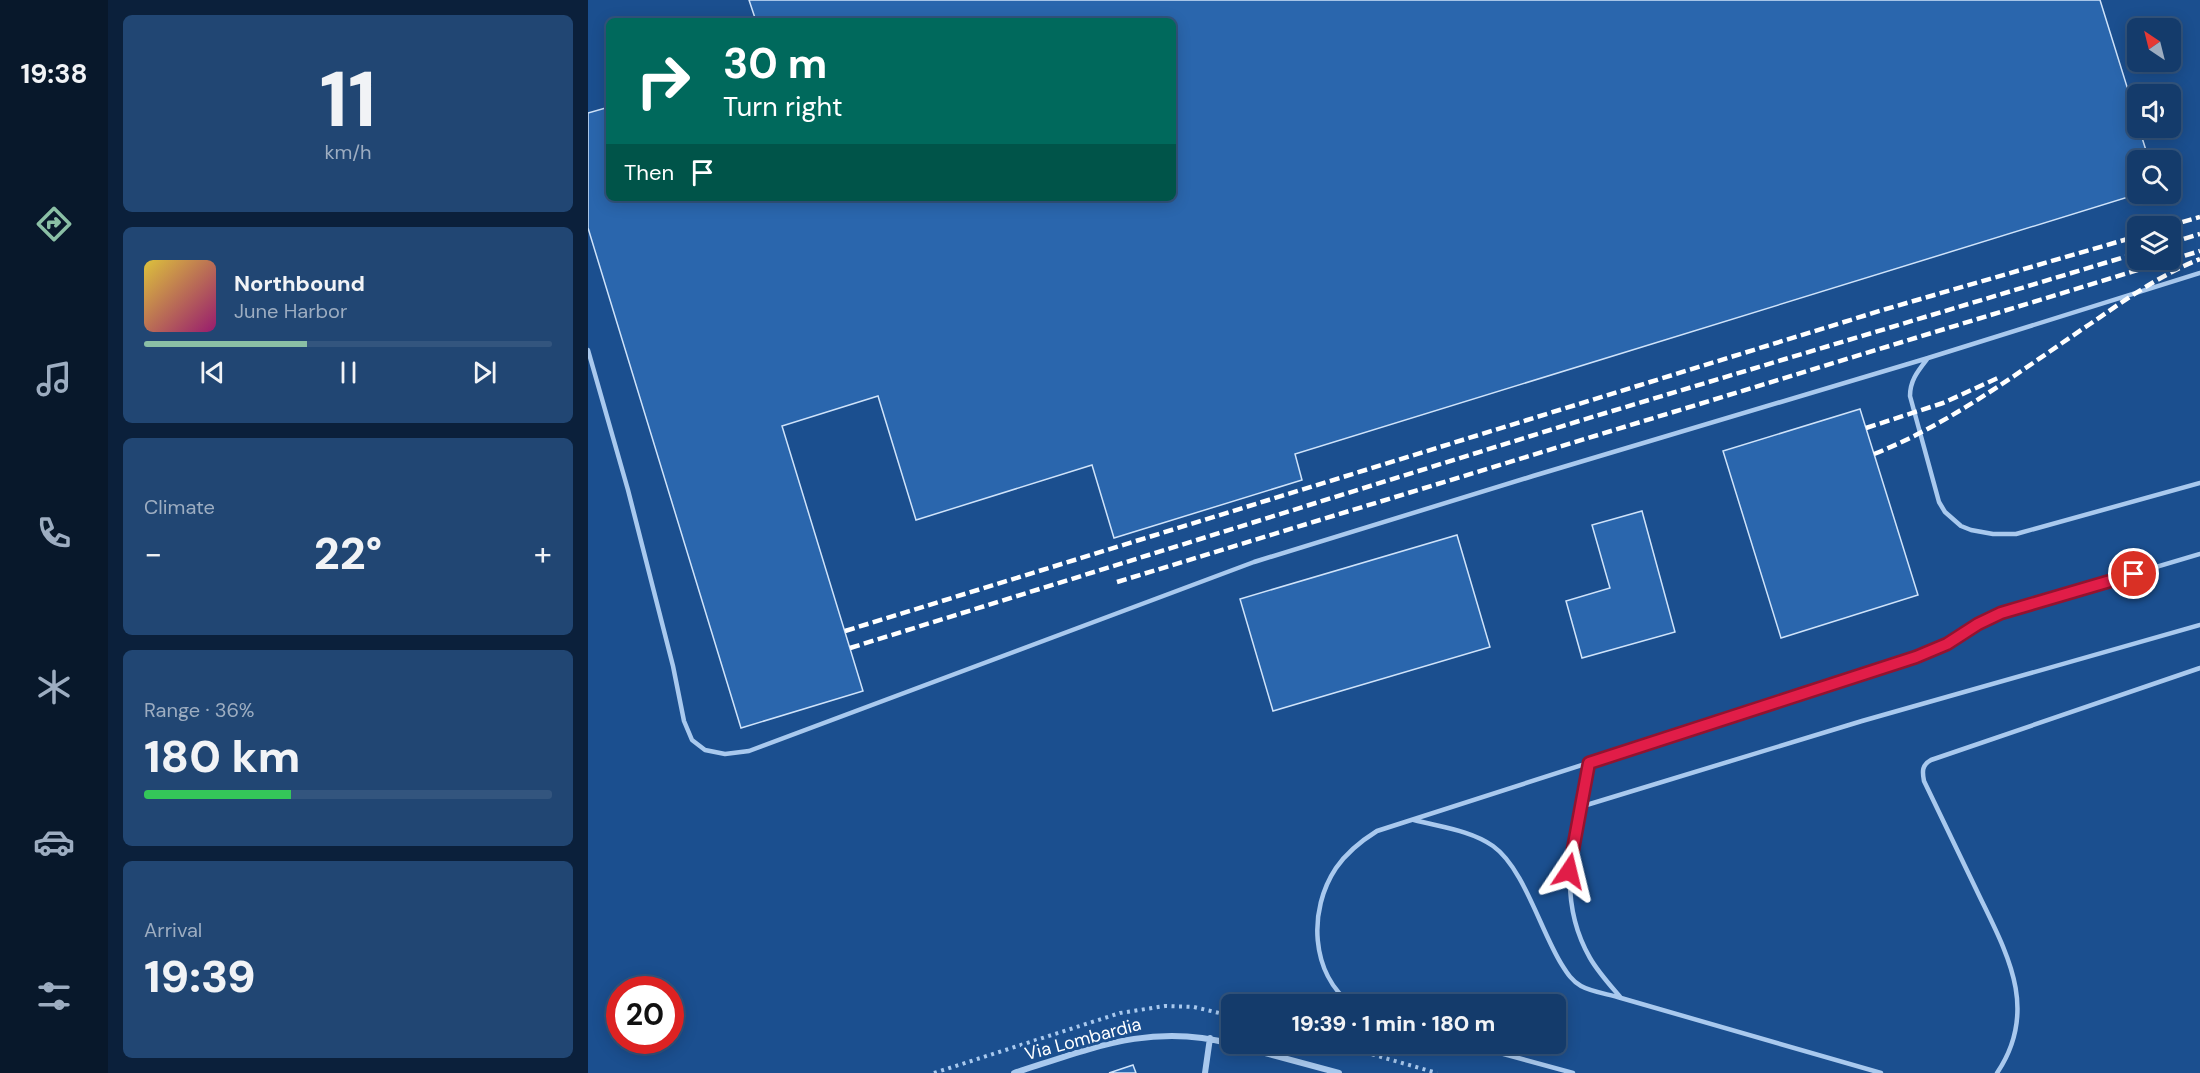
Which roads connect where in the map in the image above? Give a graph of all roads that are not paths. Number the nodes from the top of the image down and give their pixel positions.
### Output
1 (2200, 273) edge
2 (588, 351) edge
3 (1928, 358) junction
4 (2200, 483) edge
5 (2200, 554) edge
6 (2200, 625) edge
7 (2200, 668) edge
8 (1589, 763) junction
9 (1580, 807) junction
10 (1412, 820) junction
11 (1340, 994) edge
12 (1621, 998) junction
13 (1210, 1038) junction
14 (1221, 1041) edge
15 (1269, 1054) edge
16 (1504, 1054) edge
17 (1014, 1073) edge
18 (1205, 1073) edge
19 (1338, 1073) edge
20 (1573, 1073) edge
21 (1881, 1073) edge
22 (1996, 1073) edge

1 - 3 lane
2 - 3 lane
3 - 4 lane
5 - 8 lane
6 - 9 lane
7 - 22 lane
8 - 9 lane
8 - 10 lane
9 - 12 lane
10 - 11 lane
10 - 12 lane
12 - 21 lane
13 - 14 street, Via Lombardia
13 - 17 street, Via Lombardia
13 - 18 street
15 - 19 street, Via Lombardia
16 - 20 lane

